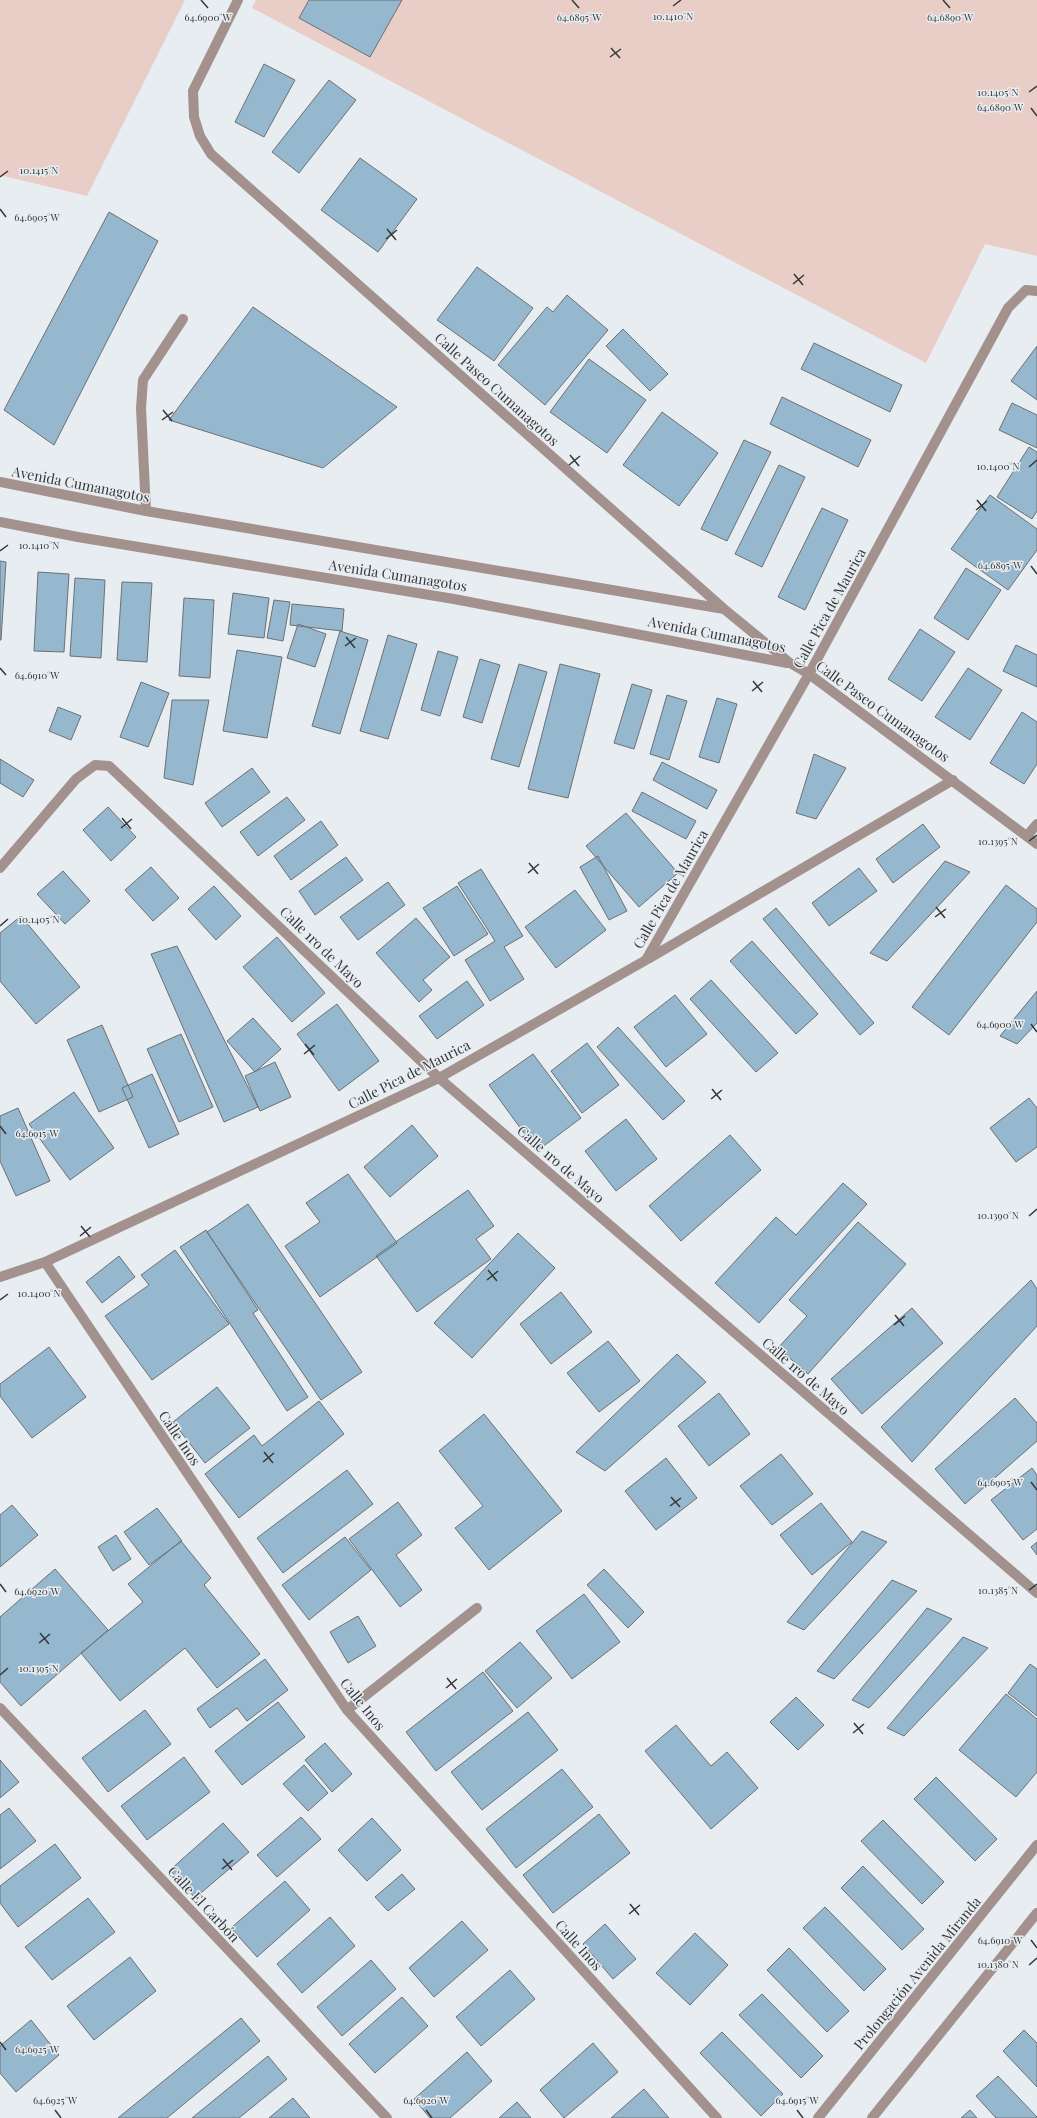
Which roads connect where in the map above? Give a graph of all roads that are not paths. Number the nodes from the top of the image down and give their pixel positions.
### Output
1 (238, 0) edge
2 (1037, 291) edge
3 (183, 319) dead end
4 (0, 482) edge
5 (146, 511) junction
6 (0, 522) edge
7 (724, 609) junction
8 (790, 663) junction
9 (809, 674) junction
10 (953, 780) junction
11 (1037, 824) edge
12 (1027, 836) junction
13 (1037, 844) edge
14 (0, 868) edge
15 (646, 960) junction
16 (439, 1078) junction
17 (45, 1262) junction
18 (0, 1277) edge
19 (1037, 1593) edge
20 (477, 1608) dead end
21 (0, 1708) edge
22 (347, 1710) junction
23 (1037, 1845) edge
24 (1037, 1913) edge
25 (387, 2118) edge
26 (717, 2118) edge
27 (818, 2118) edge
28 (872, 2118) edge

1 - 7 street, Calle Paseo Cumanagotos
2 - 9 street, Calle Pica de Maurica
3 - 5 street
4 - 5 street, Avenida Cumanagotos
5 - 7 street, Avenida Cumanagotos
6 - 8 street, Avenida Cumanagotos
7 - 8 street, Calle Paseo Cumanagotos
8 - 9 street, Calle Paseo Cumanagotos
9 - 10 street, Calle Paseo Cumanagotos
9 - 15 street, Calle Pica de Maurica
10 - 12 street, Calle Paseo Cumanagotos
10 - 15 street
11 - 12 street
12 - 13 street, Calle Paseo Cumanagotos
14 - 16 street, Calle 1ro de Mayo
15 - 16 street, Calle Pica de Maurica
16 - 17 street, Calle Pica de Maurica
16 - 19 street, Calle 1ro de Mayo
17 - 18 street, Calle Pica de Maurica
17 - 22 street, Calle Inos
20 - 22 street
21 - 25 street, Calle El Carbón
22 - 26 street, Calle Inos
23 - 27 street, Prolongación Avenida Miranda
24 - 28 street

